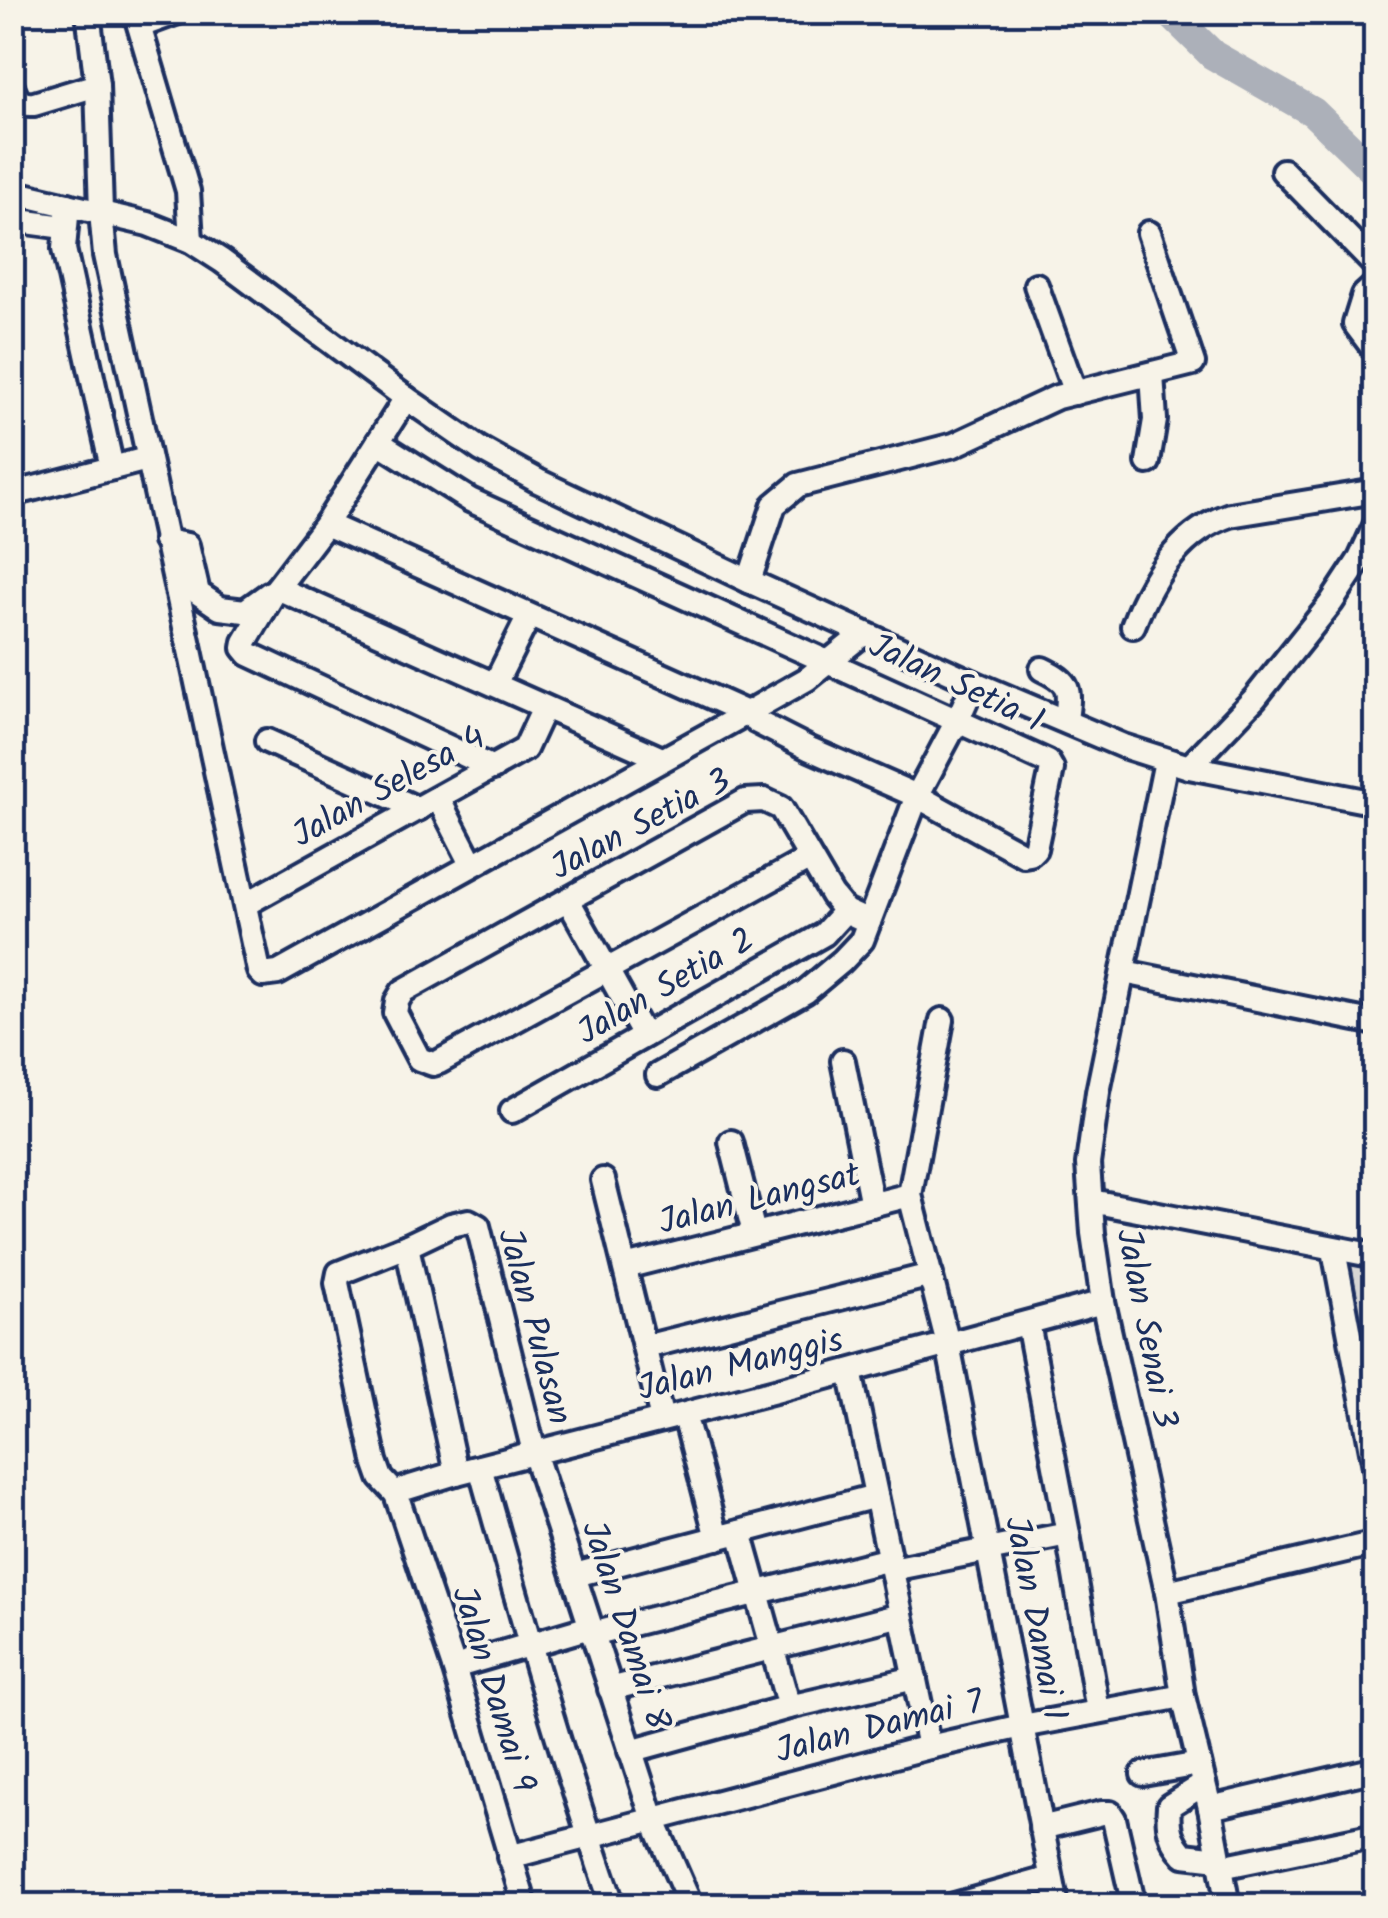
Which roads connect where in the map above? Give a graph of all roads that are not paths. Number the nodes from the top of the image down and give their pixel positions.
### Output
1 (88, 12) edge
2 (178, 12) edge
3 (138, 19) edge
4 (98, 85) junction
5 (12, 87) edge
6 (1283, 171) dead end
7 (12, 192) edge
8 (101, 212) junction
9 (66, 216) junction
10 (12, 220) edge
11 (1148, 233) dead end
12 (192, 242) junction
13 (1376, 266) edge
14 (1376, 284) edge
15 (1036, 285) dead end
16 (1376, 352) edge
17 (1152, 374) junction
18 (1074, 393) junction
19 (406, 398) junction
20 (378, 442) junction
21 (147, 459) junction
22 (1148, 462) dead end
23 (112, 468) junction
24 (13, 490) edge
25 (1376, 491) edge
26 (326, 524) junction
27 (1376, 524) edge
28 (165, 541) junction
29 (749, 581) junction
30 (277, 588) junction
31 (529, 616) junction
32 (1134, 626) dead end
33 (863, 634) junction
34 (830, 662) junction
35 (1042, 669) dead end
36 (495, 684) junction
37 (974, 684) junction
38 (544, 708) junction
39 (752, 718) junction
40 (1066, 720) junction
41 (957, 721) junction
42 (267, 741) dead end
43 (662, 760) junction
44 (1178, 764) junction
45 (492, 768) junction
46 (917, 796) junction
47 (1376, 803) edge
48 (428, 804) junction
49 (810, 858) junction
50 (472, 864) junction
51 (568, 900) junction
52 (246, 904) junction
53 (845, 911) junction
54 (869, 922) junction
55 (606, 971) junction
56 (1124, 972) junction
57 (942, 1020) dead end
58 (1376, 1023) edge
59 (644, 1036) junction
60 (842, 1061) dead end
61 (658, 1074) dead end
62 (512, 1112) dead end
63 (731, 1142) dead end
64 (604, 1180) dead end
65 (910, 1195) junction
66 (1091, 1201) junction
67 (872, 1205) junction
68 (754, 1234) junction
69 (407, 1246) junction
70 (1334, 1250) junction
71 (1376, 1256) edge
72 (625, 1268) junction
73 (930, 1275) junction
74 (1103, 1302) junction
75 (1028, 1322) junction
76 (948, 1344) junction
77 (645, 1347) junction
78 (850, 1371) junction
79 (662, 1419) junction
80 (688, 1428) dead end
81 (534, 1452) junction
82 (480, 1467) junction
83 (1376, 1472) edge
84 (456, 1473) junction
85 (396, 1494) junction
86 (876, 1496) junction
87 (1068, 1534) junction
88 (728, 1535) junction
89 (1376, 1544) edge
90 (988, 1549) junction
91 (891, 1564) junction
92 (575, 1575) junction
93 (757, 1592) junction
94 (1167, 1592) junction
95 (901, 1616) junction
96 (591, 1631) junction
97 (530, 1644) junction
98 (773, 1648) junction
99 (454, 1667) junction
100 (914, 1678) junction
101 (610, 1689) junction
102 (1183, 1696) junction
103 (789, 1707) junction
104 (1098, 1712) junction
105 (1022, 1726) junction
106 (929, 1747) junction
107 (630, 1751) junction
108 (1376, 1769) edge
109 (1143, 1774) dead end
110 (1201, 1774) junction
111 (1210, 1808) junction
112 (653, 1819) junction
113 (1041, 1828) junction
114 (1376, 1834) edge
115 (589, 1836) junction
116 (509, 1857) junction
117 (1220, 1863) junction
118 (1052, 1878) junction
119 (524, 1906) edge
120 (614, 1906) edge
121 (691, 1906) edge
122 (951, 1906) edge
123 (1056, 1906) edge
124 (1134, 1906) edge
125 (1228, 1906) edge

1 - 4 street
2 - 3 street
3 - 12 street
4 - 5 street
4 - 8 street
6 - 13 street
7 - 9 street
8 - 9 street
8 - 12 street
8 - 21 street
9 - 10 street
9 - 23 street
11 - 17 street
12 - 19 street
14 - 16 street
15 - 18 street
17 - 18 street
17 - 22 street
18 - 29 street
19 - 20 street
19 - 29 street
20 - 26 street
20 - 34 street, Jalan Setia 1
21 - 23 street
21 - 28 street
23 - 24 street
25 - 32 street
26 - 30 street
26 - 31 street
27 - 44 street
28 - 30 street
28 - 52 street
29 - 33 street
30 - 36 street
30 - 45 street
31 - 36 street
31 - 39 street
33 - 34 street
33 - 37 street
34 - 39 street
34 - 41 street, Jalan Setia 1
35 - 40 street
36 - 38 street
37 - 40 street
37 - 41 street
38 - 43 street
38 - 45 street, Jalan Selesa 4
39 - 43 street
39 - 46 street
40 - 44 street
41 - 46 street
41 - 46 street, Jalan Setia 1
42 - 48 street
43 - 50 street
44 - 47 street
44 - 56 street, Jalan Senai 3
45 - 48 street, Jalan Selesa 4
46 - 54 street
48 - 50 street
48 - 52 street, Jalan Selesa 4
49 - 51 street, Jalan Setia 3
49 - 53 street, Jalan Setia 3
49 - 55 street
50 - 52 street
51 - 55 street
51 - 55 street, Jalan Setia 3
53 - 54 street
53 - 59 street, Jalan Setia 2
54 - 61 street
55 - 59 street
56 - 58 street
56 - 66 street, Jalan Senai 3
57 - 65 street
59 - 62 street, Jalan Setia 2
60 - 67 street
63 - 68 street
64 - 72 street
65 - 67 street, Jalan Langsat
65 - 73 street, Jalan Damai 1
66 - 70 street
66 - 74 street, Jalan Senai 3
67 - 68 street, Jalan Langsat
68 - 72 street, Jalan Langsat
69 - 81 street, Jalan Pulasan
69 - 84 street
69 - 85 street, Jalan Damai 9
70 - 71 street
70 - 83 street
72 - 77 street
73 - 76 street, Jalan Damai 1
73 - 77 street
74 - 75 street, Jalan Manggis
74 - 94 street, Jalan Senai 3
75 - 76 street, Jalan Manggis
75 - 87 street
76 - 78 street, Jalan Manggis
76 - 90 street, Jalan Damai 1
77 - 79 street
78 - 79 street, Jalan Manggis
78 - 86 street
79 - 81 street, Jalan Manggis
80 - 88 street
81 - 82 street, Jalan Manggis
81 - 92 street, Jalan Damai 8
82 - 84 street, Jalan Manggis
82 - 97 street
84 - 85 street, Jalan Manggis
85 - 99 street, Jalan Damai 9
86 - 88 street
86 - 91 street
87 - 90 street
87 - 104 street
88 - 92 street
88 - 93 street
89 - 94 street
90 - 91 street
90 - 105 street, Jalan Damai 1
91 - 93 street
91 - 95 street
92 - 96 street, Jalan Damai 8
93 - 96 street
93 - 98 street
94 - 102 street, Jalan Senai 3
95 - 98 street
95 - 100 street
96 - 97 street
96 - 101 street, Jalan Damai 8
97 - 99 street
97 - 115 street
98 - 101 street
98 - 103 street
99 - 116 street, Jalan Damai 9
100 - 103 street
100 - 106 street
101 - 107 street, Jalan Damai 8
102 - 104 street, Jalan Damai 7
102 - 110 street, Jalan Senai 3
103 - 107 street
104 - 105 street, Jalan Damai 7
105 - 106 street, Jalan Damai 7
105 - 113 street, Jalan Damai 1
106 - 112 street, Jalan Damai 7
107 - 112 street, Jalan Damai 8
108 - 111 street
109 - 110 street
110 - 111 street, Jalan Senai 3
110 - 117 street
111 - 117 street, Jalan Senai 3
112 - 115 street, Jalan Damai 7
112 - 121 street, Jalan Damai 8
113 - 118 street, Jalan Damai 1
113 - 124 street
114 - 117 street
115 - 116 street, Jalan Damai 7
115 - 120 street
116 - 119 street, Jalan Damai 9
117 - 125 street, Jalan Senai 3
118 - 122 street
118 - 123 street, Jalan Damai 1

